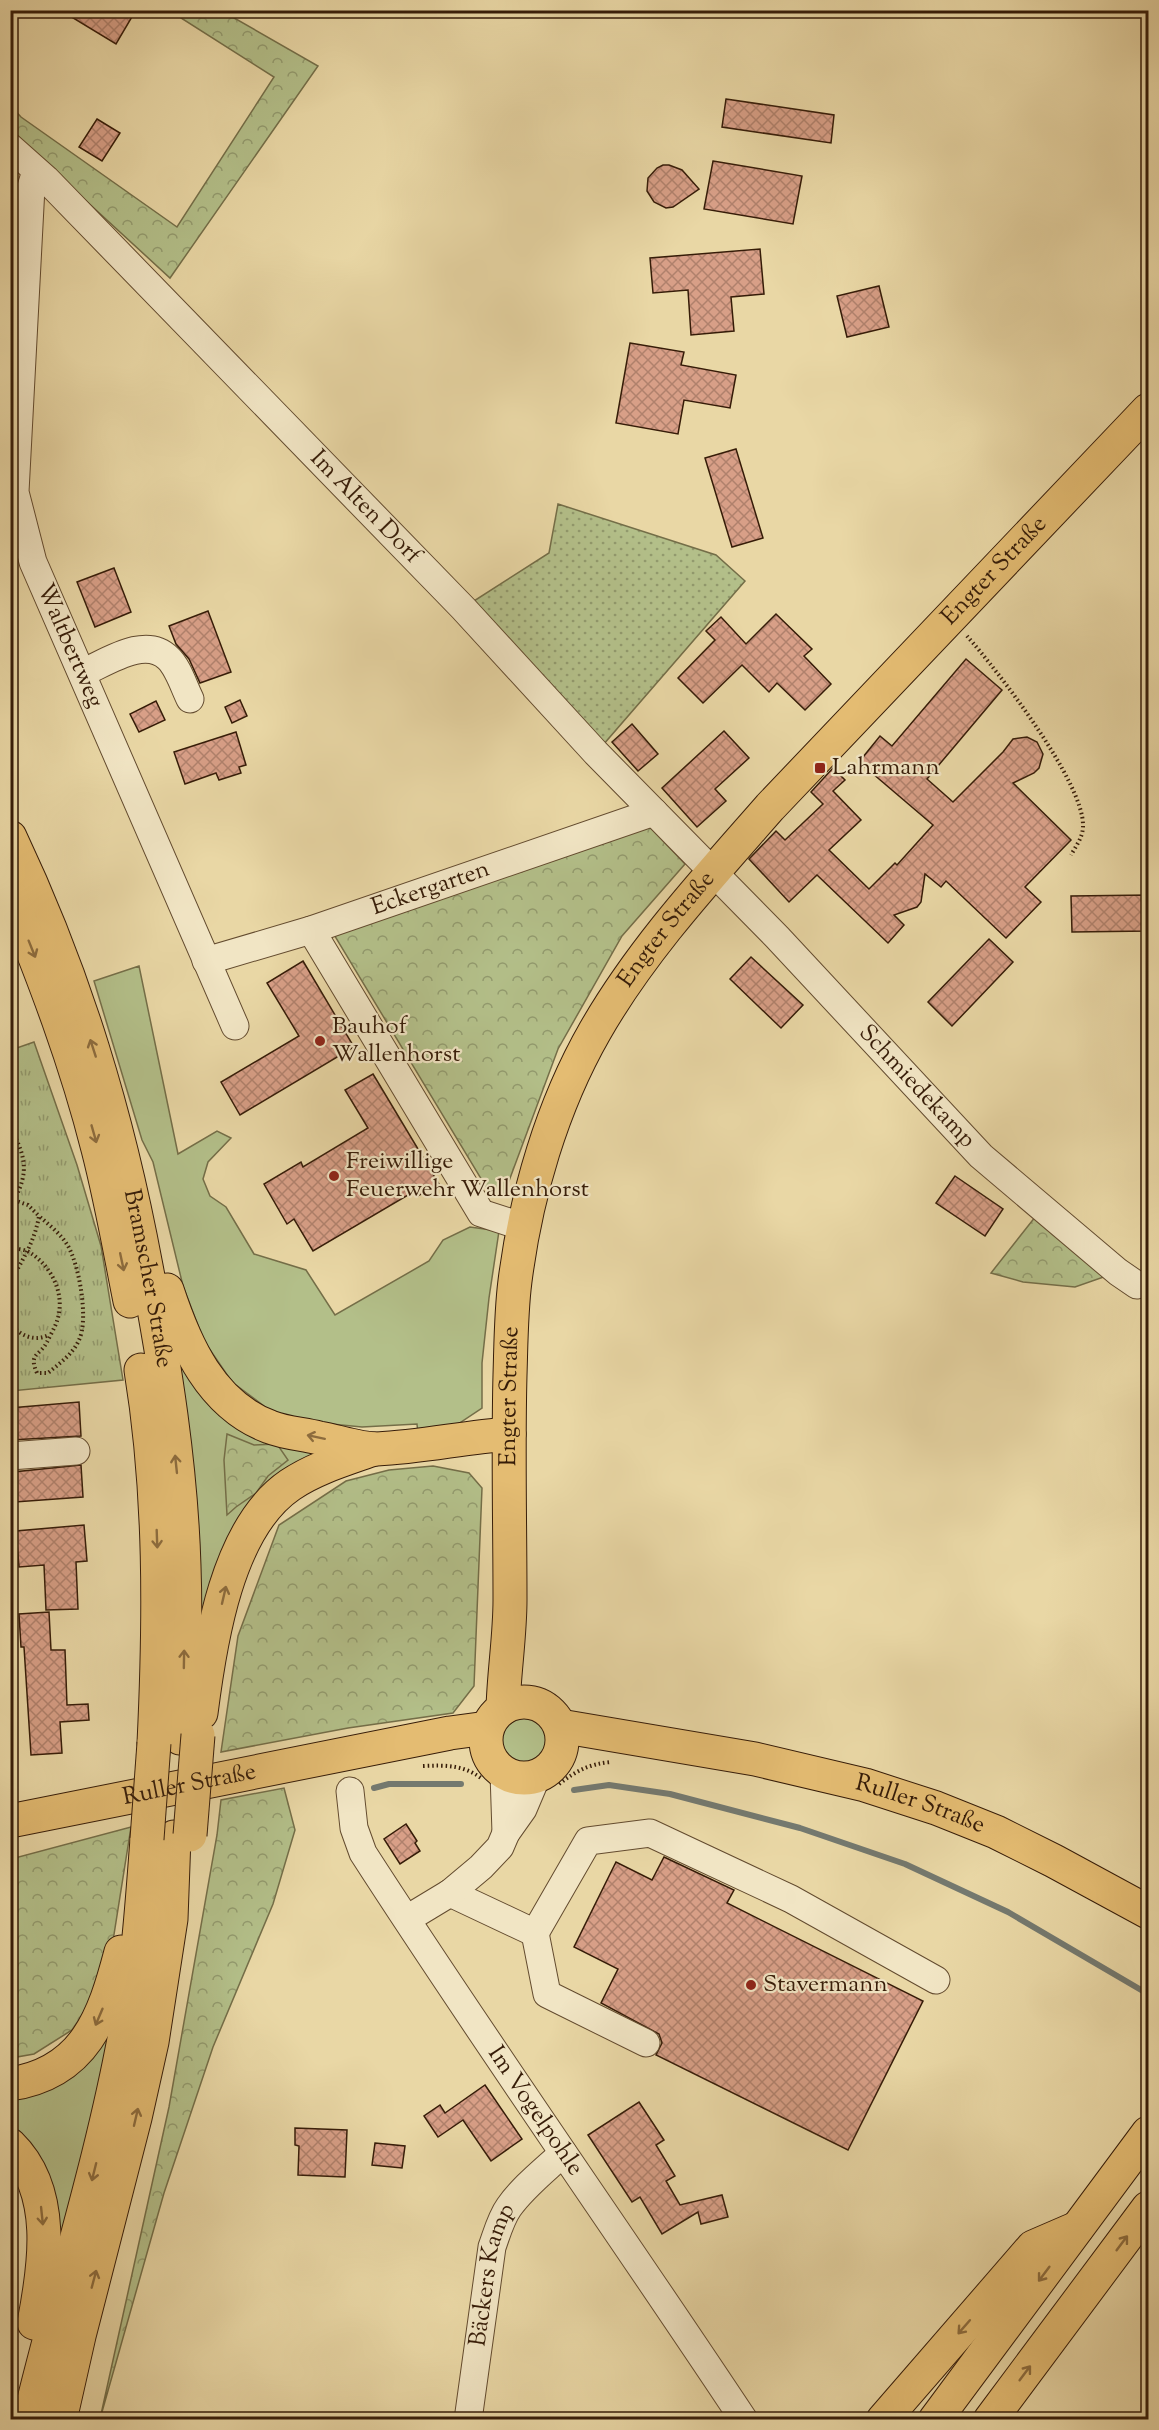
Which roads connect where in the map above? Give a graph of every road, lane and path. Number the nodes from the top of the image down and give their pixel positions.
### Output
1 (10, 147) edge
2 (36, 171) junction
3 (1149, 410) edge
4 (951, 617) junction
5 (82, 673) junction
6 (190, 699) dead end
7 (654, 812) junction
8 (10, 837) edge
9 (1071, 855) dead end
10 (712, 873) junction
11 (10, 895) edge
12 (311, 930) junction
13 (206, 961) junction
14 (235, 1026) dead end
15 (10, 1127) edge
16 (126, 1164) junction
17 (12, 1201) edge
18 (39, 1216) junction
19 (524, 1227) junction
20 (10, 1248) edge
21 (27, 1251) junction
22 (10, 1282) edge
23 (1137, 1284) dead end
24 (10, 1323) edge
25 (49, 1335) junction
26 (509, 1445) junction
27 (374, 1449) junction
28 (76, 1451) dead end
29 (10, 1456) edge
30 (510, 1602) junction
31 (535, 1703) junction
32 (178, 1739) junction
33 (496, 1741) junction
34 (552, 1762) junction
35 (613, 1762) dead end
36 (450, 1765) dead end
37 (350, 1791) dead end
38 (11, 1818) edge
39 (505, 1820) junction
40 (171, 1837) junction
41 (144, 1882) junction
42 (450, 1893) junction
43 (1149, 1912) edge
44 (407, 1919) junction
45 (535, 1933) junction
46 (936, 1980) dead end
47 (646, 2043) dead end
48 (10, 2084) edge
49 (1149, 2133) edge
50 (10, 2145) edge
51 (563, 2153) junction
52 (1149, 2208) edge
53 (1079, 2228) junction
54 (79, 2336) junction
55 (15, 2420) edge
56 (29, 2420) edge
57 (60, 2420) edge
58 (73, 2420) edge
59 (468, 2420) edge
60 (744, 2420) edge
61 (883, 2420) edge
62 (935, 2420) edge
63 (990, 2420) edge

1 - 2 street, Im Alten Dorf
2 - 5 street, Waltbertweg
2 - 7 street, Im Alten Dorf
3 - 4 main road, Engter Straße
4 - 9 path
4 - 10 main road, Engter Straße
5 - 6 street
5 - 13 street, Waltbertweg
7 - 10 street, Im Alten Dorf
7 - 12 street, Eckergarten
16 -> 8 main road, Bramscher Straße
10 - 19 main road, Engter Straße
10 - 23 street, Schmiedekamp
11 -> 32 main road, Bramscher Straße
12 - 13 street, Eckergarten
12 - 19 street
13 - 14 street, Waltbertweg
15 - 17 path
27 -> 16 main road
32 -> 16 main road, Bramscher Straße
17 - 18 path
18 - 21 path
18 - 25 path
19 - 26 main road, Engter Straße
20 - 21 path
21 - 22 path
21 - 25 path
24 - 25 path
26 - 27 main road
26 - 30 main road, Engter Straße
32 -> 27 main road
28 - 29 street
30 - 31 main road, Engter Straße
30 - 33 main road, Engter Straße
31 - 33 main road
31 - 34 main road
32 - 40 main road, bridge
32 - 40 main road, bridge
33 - 34 main road
33 - 38 main road, Ruller Straße
33 - 39 street
34 - 35 path
34 - 39 street
34 - 43 main road, Ruller Straße
36 - 39 path
37 - 44 street, Im Vogelpohle
39 - 42 street
40 - 41 main road
54 -> 40 main road
41 -> 48 main road
41 -> 56 main road
42 - 44 street
42 - 45 street
44 - 51 street, Im Vogelpohle
45 - 46 street
45 - 47 street
49 - 53 main road
50 -> 55 main road
51 - 59 street, Bäckers Kamp
51 - 60 street, Im Vogelpohle
63 -> 52 main road
53 -> 61 main road
53 -> 62 main road
54 - 57 main road
54 - 58 main road

